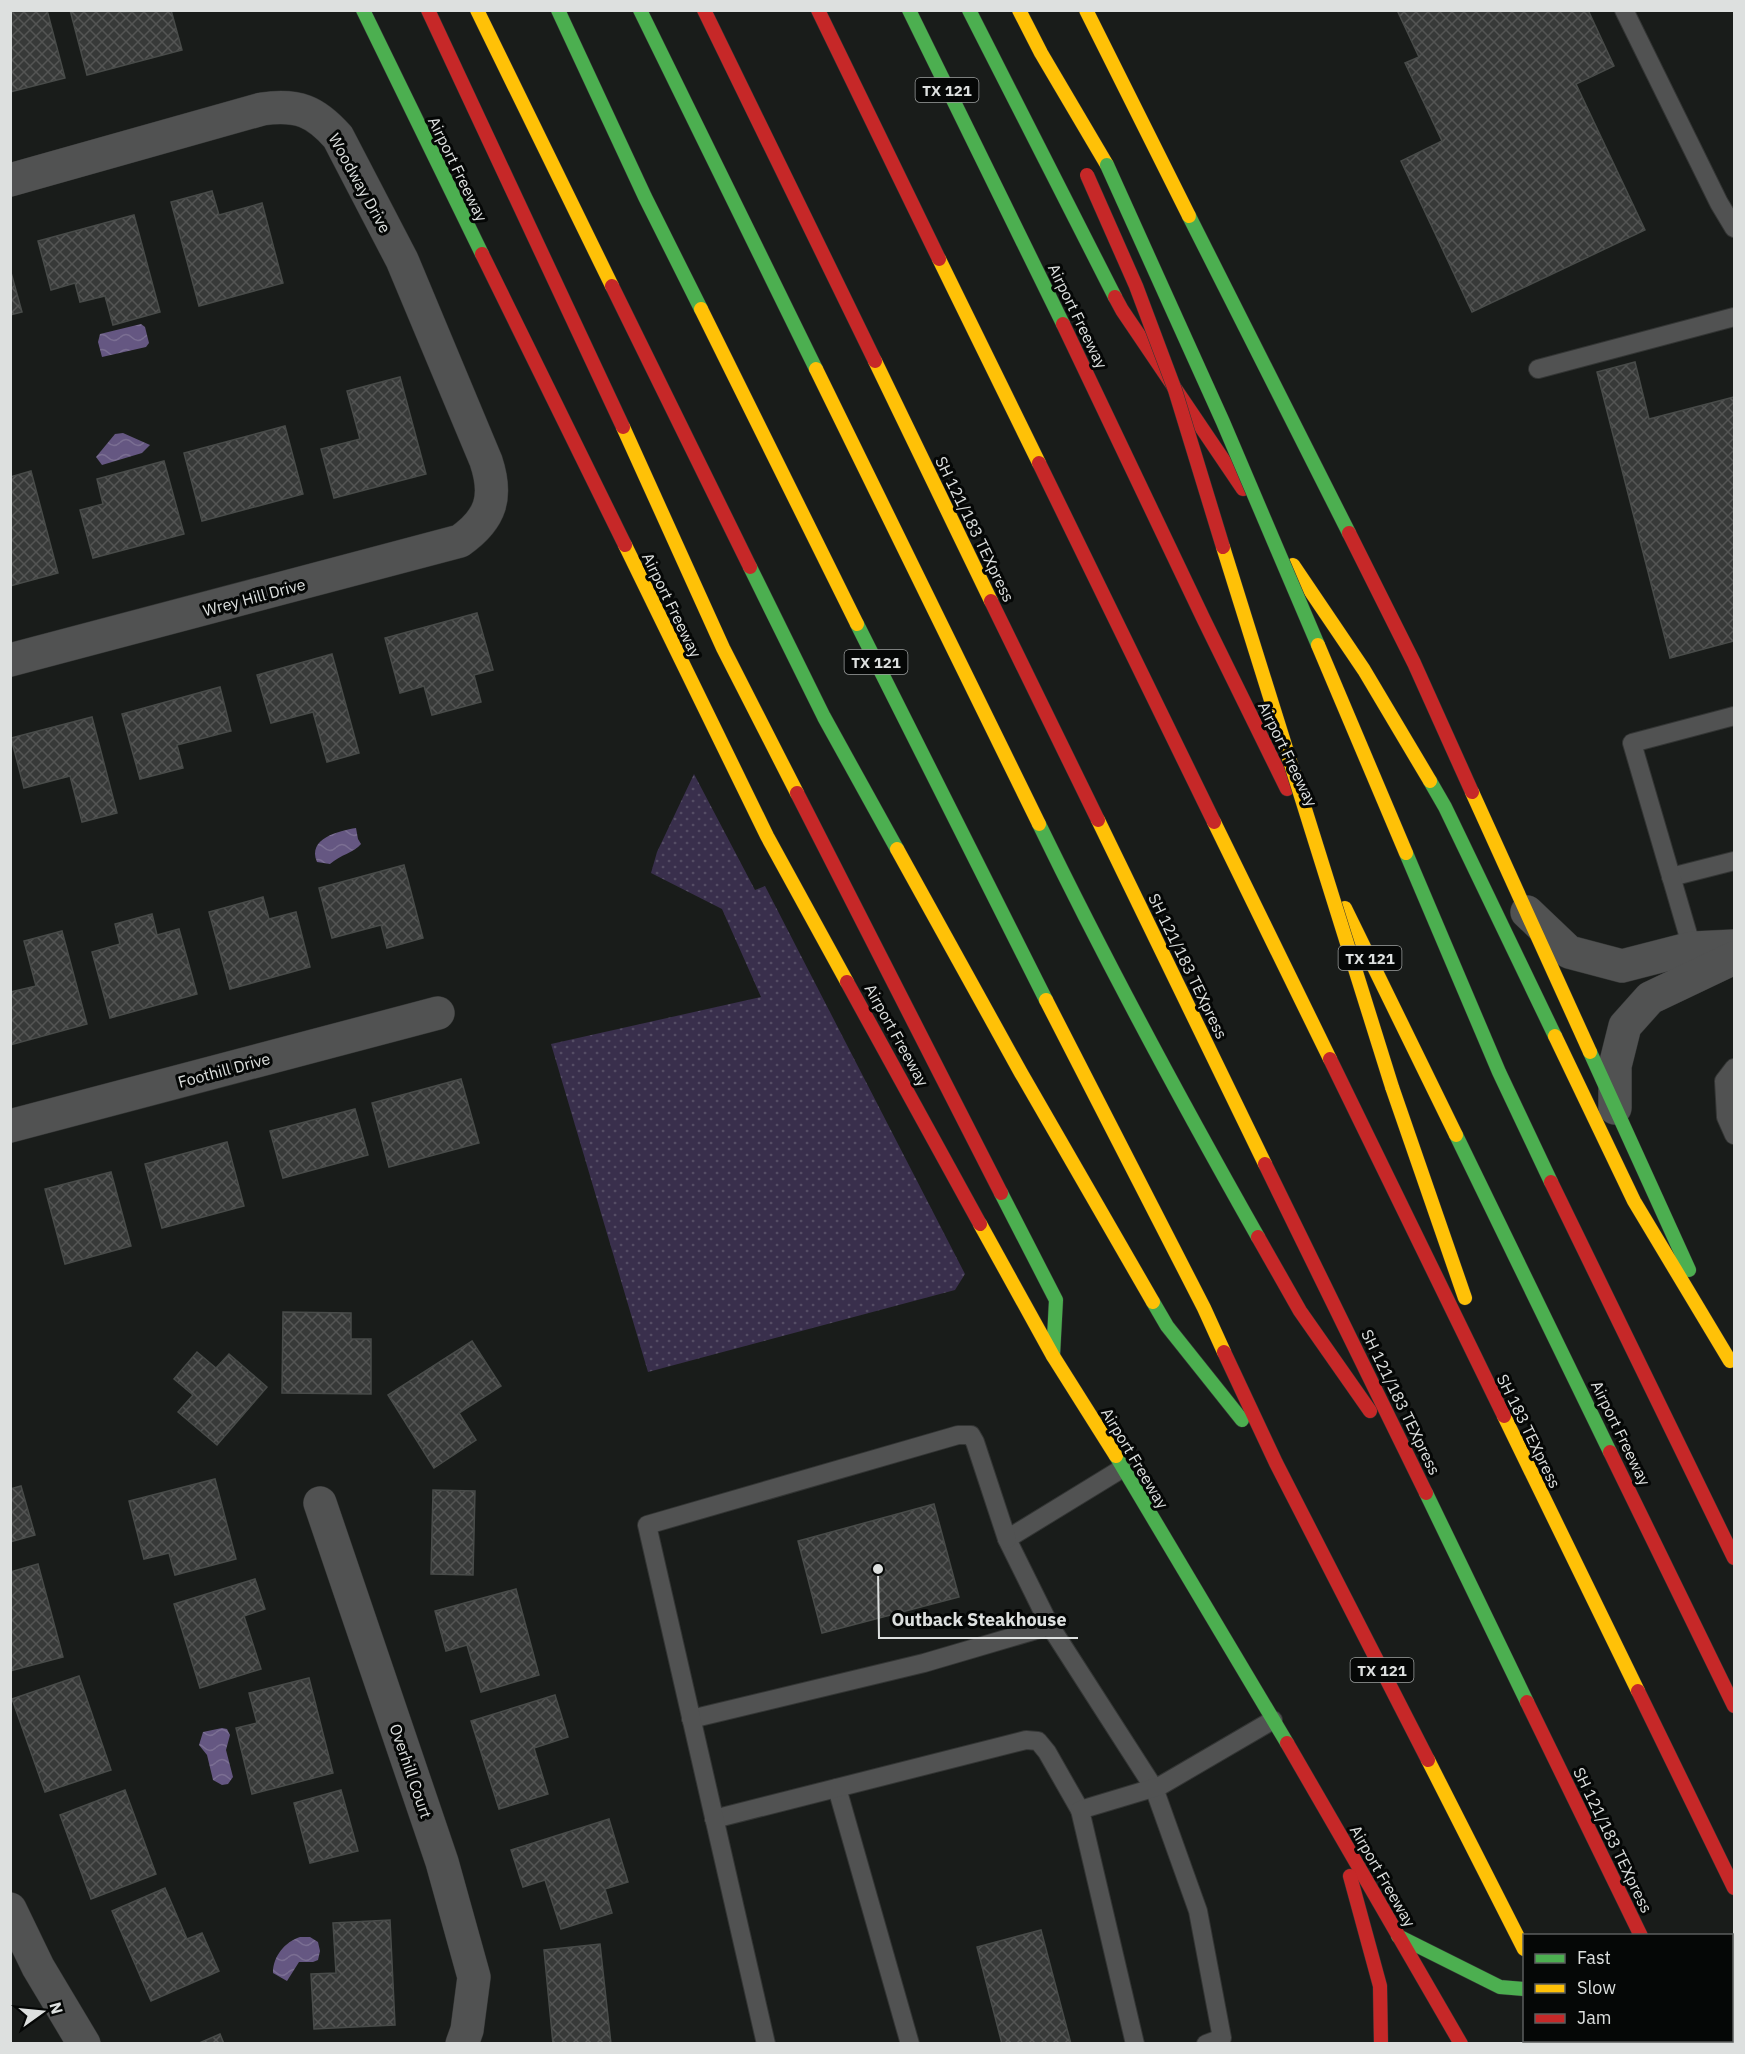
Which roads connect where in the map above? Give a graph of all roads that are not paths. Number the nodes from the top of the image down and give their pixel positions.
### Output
1 (363, 10) edge
2 (428, 10) edge
3 (477, 10) edge
4 (558, 10) edge
5 (640, 10) edge
6 (704, 10) edge
7 (818, 10) edge
8 (909, 10) edge
9 (969, 10) edge
10 (1019, 10) edge
11 (1086, 10) edge
12 (1624, 10) edge
13 (1041, 53) junction
14 (1070, 131) dead end
15 (1085, 170) dead end
16 (10, 180) edge
17 (1734, 228) edge
18 (1734, 317) edge
19 (1538, 369) dead end
20 (486, 515) joint
21 (10, 660) edge
22 (1734, 716) edge
23 (1734, 861) edge
24 (1671, 877) junction
25 (1527, 912) junction
26 (1734, 946) edge
27 (1692, 948) junction
28 (1734, 958) edge
29 (438, 1013) dead end
30 (1734, 1068) edge
31 (1615, 1108) junction
32 (10, 1126) edge
33 (1734, 1135) edge
34 (1053, 1356) junction
35 (1732, 1366) edge
36 (1514, 1439) junction
37 (1276, 1462) junction
38 (1123, 1468) junction
39 (1427, 1494) junction
40 (320, 1503) dead end
41 (1007, 1539) junction
42 (1734, 1558) edge
43 (1050, 1626) junction
44 (1734, 1706) edge
45 (691, 1719) junction
46 (1273, 1720) junction
47 (837, 1788) junction
48 (1154, 1788) junction
49 (1080, 1810) junction
50 (714, 1819) junction
51 (1337, 1831) junction
52 (1734, 1888) edge
53 (10, 1909) edge
54 (1641, 1934) edge
55 (1398, 1936) junction
56 (1523, 1947) edge
57 (1523, 1989) edge
58 (84, 2043) edge
59 (462, 2043) edge
60 (766, 2043) edge
61 (910, 2043) edge
62 (1135, 2043) edge
63 (1206, 2043) edge
64 (1381, 2043) edge
65 (1461, 2043) edge

1 - 34 main road, Airport Freeway
2 - 34 main road
3 - 37 main road
4 - 37 main road, TX 121
5 - 39 main road
6 - 39 main road, SH 121/183 TEXpress
7 - 36 main road, SH 183 TEXpress
8 - 44 main road, Airport Freeway / TX 121
9 - 35 main road
10 - 13 main road
11 - 25 main road
12 - 17 lane
13 - 14 main road
13 - 42 main road, bridge
15 - 36 main road, bridge
16 - 20 street, Woodway Drive
18 - 19 lane
20 - 21 street, Wrey Hill Drive
22 - 24 lane
23 - 24 lane
24 - 27 lane
25 - 27 street
25 - 31 main road
26 - 27 street
28 - 31 street
29 - 32 street, Foothill Drive
30 - 33 lane
31 - 35 main road
34 - 38 main road, Airport Freeway
36 - 52 main road, SH 183 TEXpress
37 - 56 main road, TX 121
38 - 41 lane
38 - 46 main road, Airport Freeway
39 - 54 main road, SH 121/183 TEXpress
40 - 59 street, Overhill Court
41 - 43 lane
41 - 45 lane
43 - 45 lane
43 - 48 lane
45 - 50 lane
46 - 48 lane
46 - 51 main road, Airport Freeway
47 - 49 lane
47 - 50 lane
47 - 61 lane
48 - 49 lane
48 - 63 lane
49 - 62 lane
50 - 60 lane
51 - 55 main road, Airport Freeway
51 - 64 main road
53 - 58 street
55 - 57 main road
55 - 65 main road, Airport Freeway

